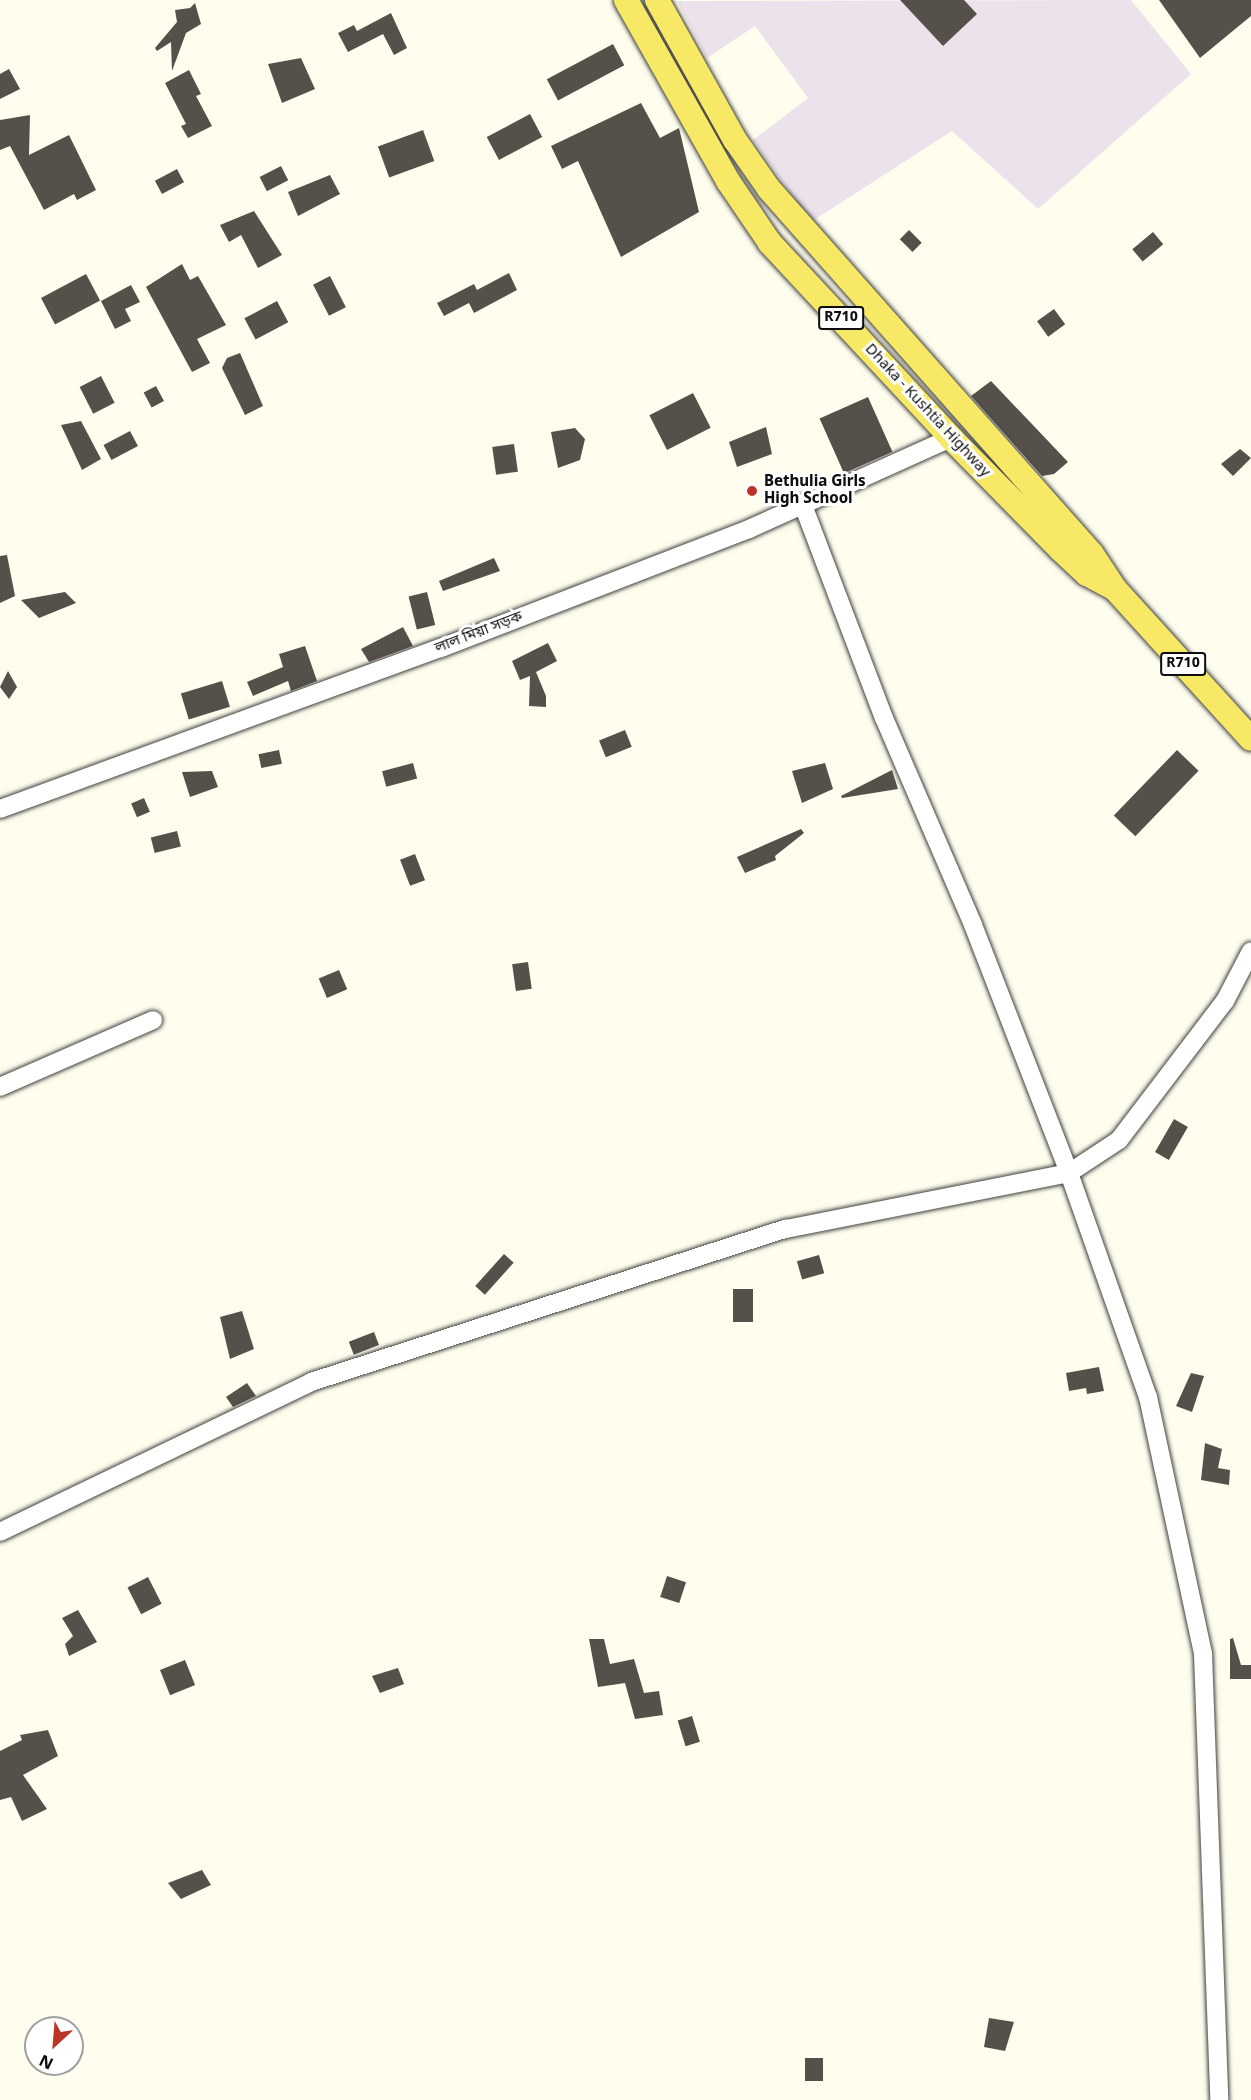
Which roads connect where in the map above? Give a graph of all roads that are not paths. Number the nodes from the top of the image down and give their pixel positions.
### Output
1 (626, 0) edge
2 (657, 0) edge
3 (951, 438) junction
4 (803, 505) junction
5 (1115, 589) junction
6 (1251, 739) edge
7 (0, 809) edge
8 (1251, 951) edge
9 (153, 1020) dead end
10 (0, 1087) edge
11 (1069, 1173) junction
12 (0, 1532) edge
13 (1219, 2100) edge

1 - 3 main road, Dhaka - Kushtia Highway / R710
2 - 5 main road, Dhaka - Kushtia Highway / R710
3 - 4 street, লাল মিয়া সড়ক
3 - 5 main road, Dhaka - Kushtia Highway / R710
4 - 7 street, লাল মিয়া সড়ক
4 - 11 street
5 - 6 main road, Dhaka - Kushtia Highway / R710
8 - 11 street
9 - 10 street
11 - 12 street
11 - 13 street

